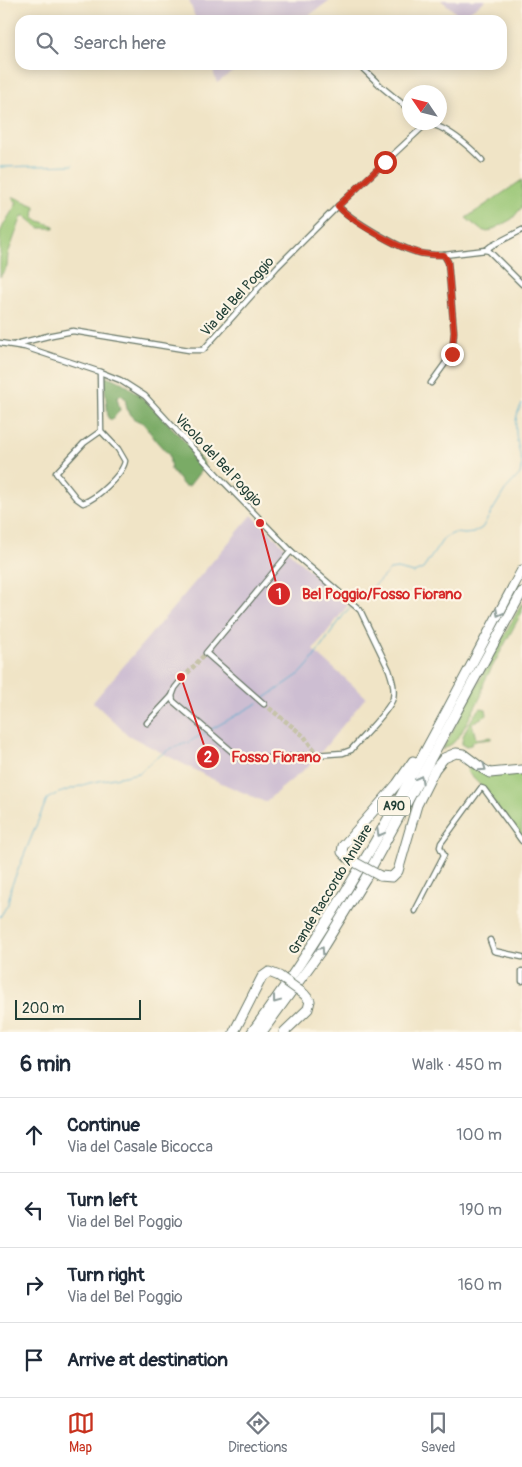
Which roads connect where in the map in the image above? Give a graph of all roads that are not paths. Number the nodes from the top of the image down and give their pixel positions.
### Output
1 (364, 70) edge
2 (402, 103) edge
3 (419, 130) edge
4 (443, 130) edge
5 (482, 160) dead end
6 (338, 206) junction
7 (522, 230) edge
8 (486, 250) junction
9 (444, 255) junction
10 (522, 284) edge
11 (0, 343) edge
12 (15, 344) junction
13 (100, 372) junction
14 (431, 383) dead end
15 (100, 431) junction
16 (291, 552) junction
17 (522, 570) edge
18 (522, 592) edge
19 (183, 678) tunnel mouth
20 (172, 696) junction
21 (264, 704) tunnel mouth
22 (440, 722) junction
23 (147, 723) dead end
24 (522, 770) edge
25 (522, 841) edge
26 (415, 912) dead end
27 (490, 940) dead end
28 (522, 957) edge
29 (522, 971) edge
30 (522, 981) edge
31 (234, 1032) edge
32 (252, 1032) edge
33 (262, 1032) edge
34 (284, 1032) edge

1 - 2 street
3 - 6 street
4 - 5 street
6 - 9 street
6 - 12 street, Via del Bel Poggio
7 - 8 street
8 - 9 street
8 - 10 street
9 - 14 street
11 - 12 street, Vicolo del Bel Poggio
12 - 13 street, Vicolo del Bel Poggio
13 - 15 street
13 - 16 street, Vicolo del Bel Poggio
15 - 15 street
16 - 20 street, Vicolo del Bel Poggio
16 - 21 street
17 -> 22 highway, Grande Raccordo Anulare / A90
33 -> 18 highway, Grande Raccordo Anulare / A90
19 - 20 street
20 - 23 street
22 -> 24 highway, bridge
22 -> 32 highway, Grande Raccordo Anulare / A90
25 - 26 street
27 - 28 street
29 - 30 street
31 - 34 highway, bridge

